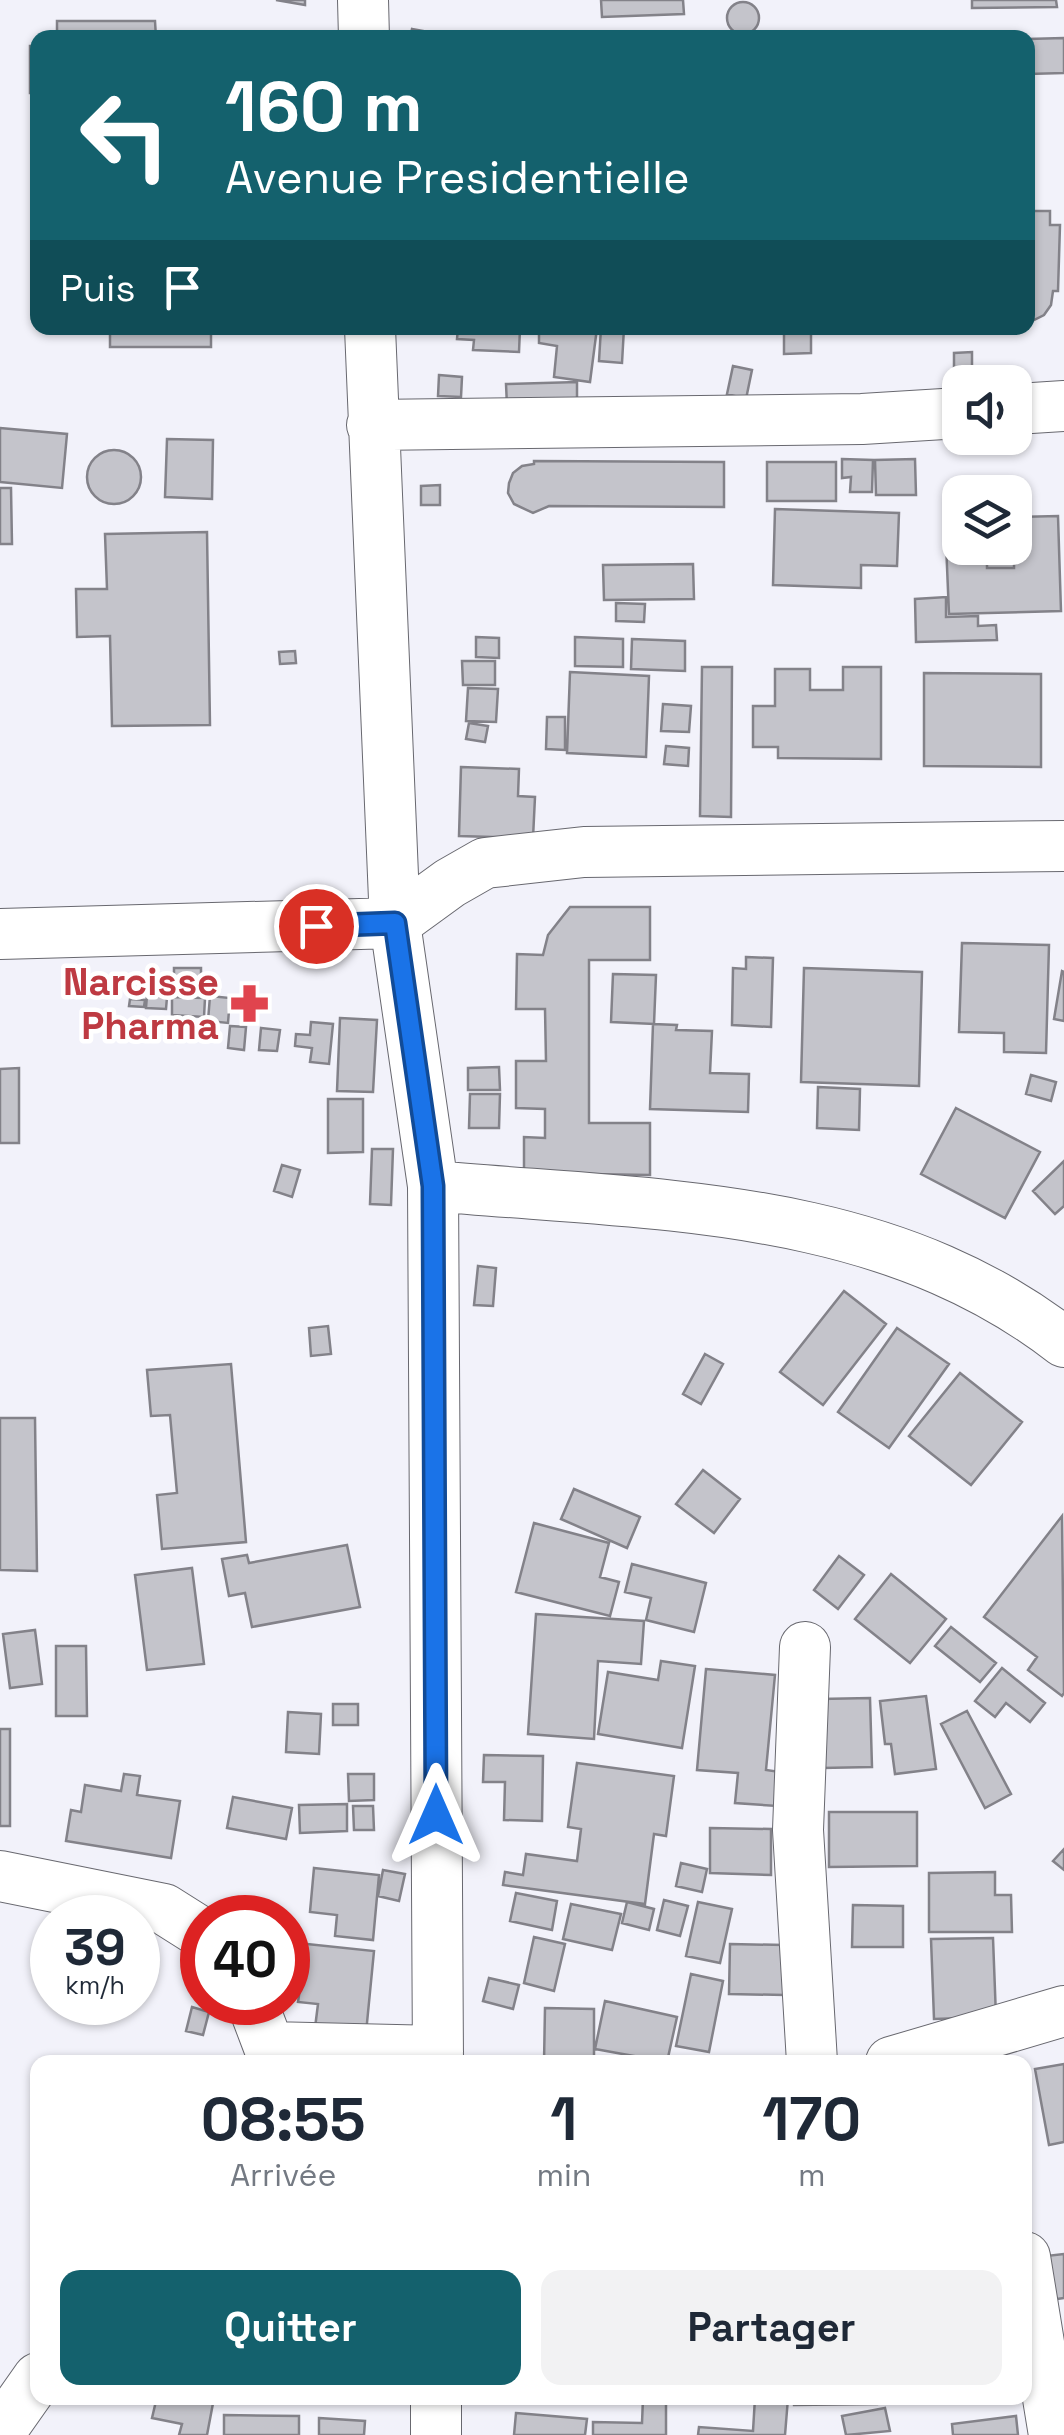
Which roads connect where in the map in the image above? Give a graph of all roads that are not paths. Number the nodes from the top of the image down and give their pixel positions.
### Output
1 (363, 0) edge
2 (364, 30) edge
3 (370, 335) edge
4 (1064, 406) edge
5 (1032, 408) edge
6 (942, 414) edge
7 (372, 425) junction
8 (1064, 846) edge
9 (395, 923) junction
10 (0, 934) edge
11 (433, 1186) junction
12 (1064, 1342) edge
13 (805, 1648) dead end
14 (0, 1876) edge
15 (180, 1920) edge
16 (1064, 2011) edge
17 (260, 2037) edge
18 (980, 2049) edge
19 (420, 2055) edge
20 (438, 2055) edge
21 (812, 2055) edge
22 (939, 2055) edge
23 (1032, 2300) edge
24 (30, 2389) edge
25 (436, 2405) edge
26 (0, 2432) edge
27 (436, 2435) edge
28 (1054, 2435) edge

1 - 2 street
3 - 7 street
4 - 5 street
6 - 7 street
7 - 9 street
8 - 9 street
9 - 10 street
9 - 11 street
11 - 12 street
11 - 20 street
13 - 21 street
14 - 15 street
16 - 18 street
17 - 19 street
18 - 22 street
23 - 28 street
24 - 26 street
25 - 27 street

